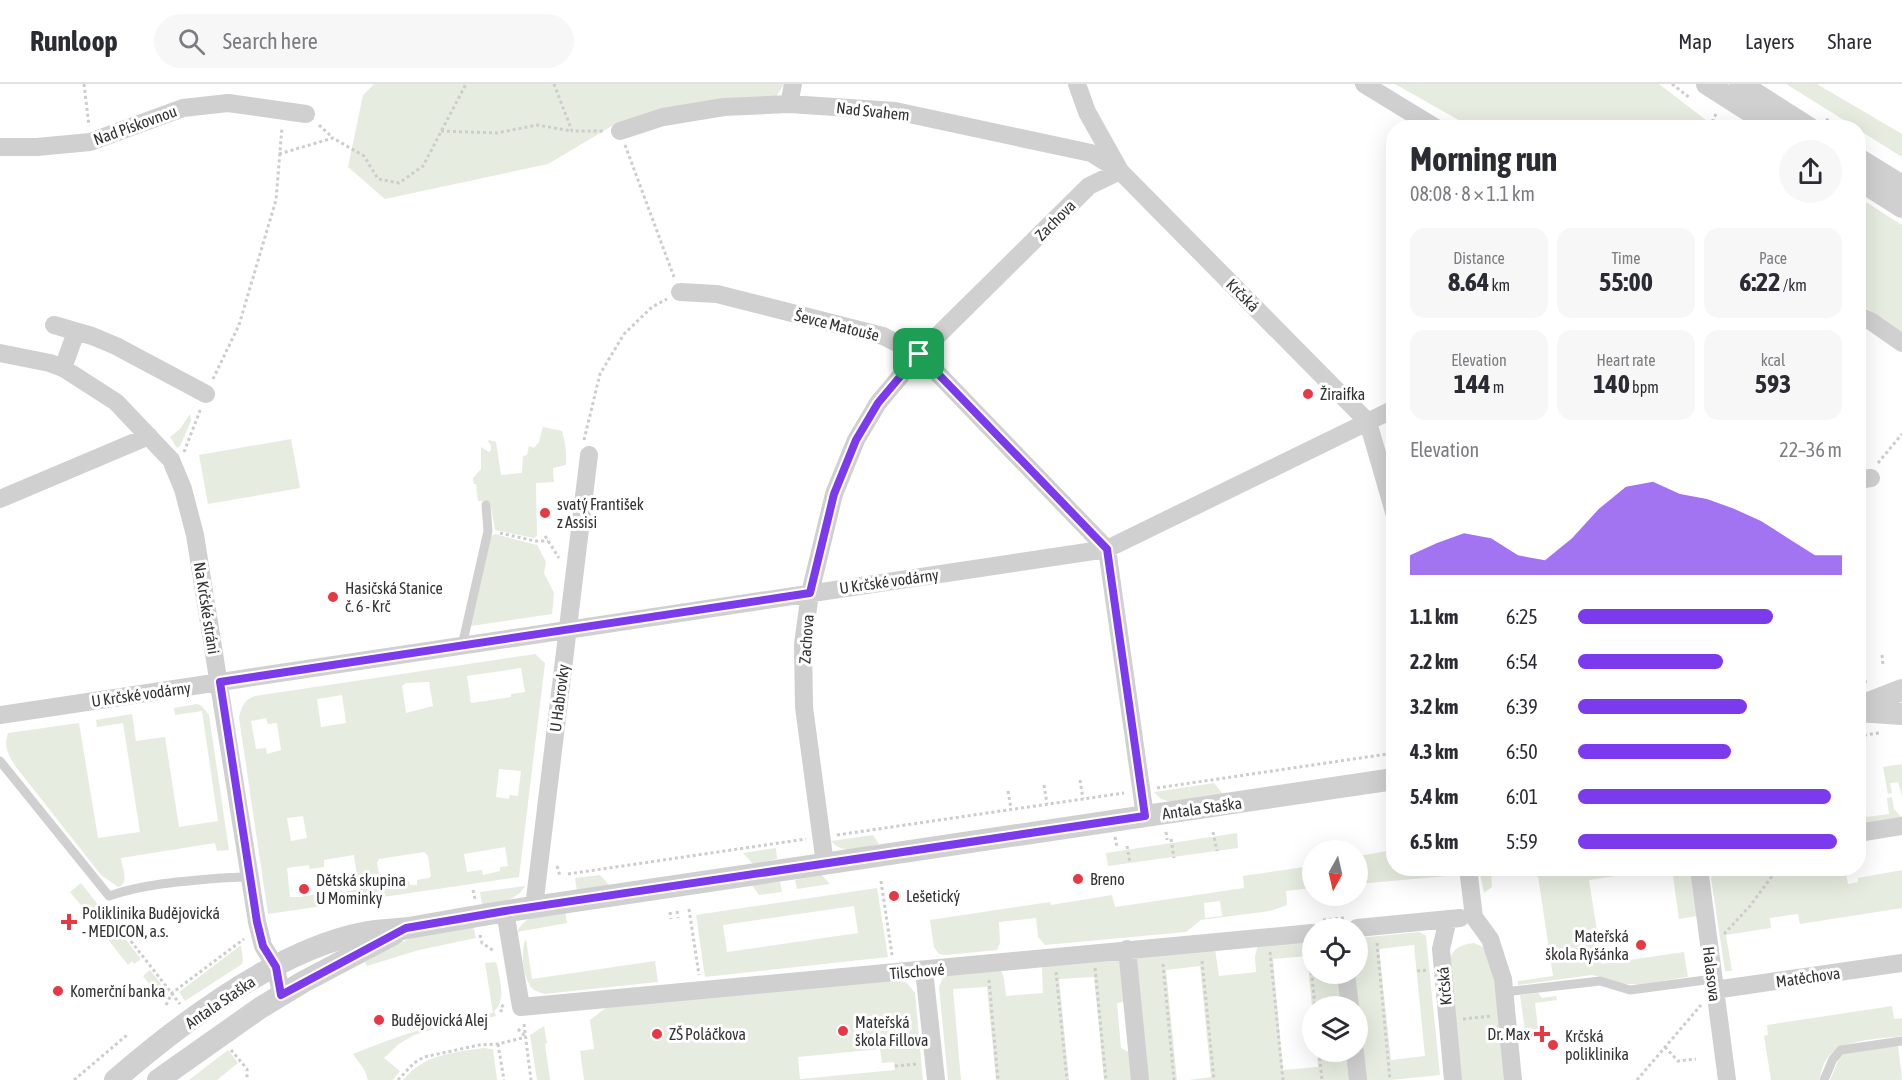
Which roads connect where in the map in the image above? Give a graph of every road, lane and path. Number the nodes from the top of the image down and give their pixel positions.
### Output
1 (84, 84) edge
2 (466, 84) edge
3 (554, 84) edge
4 (793, 84) edge
5 (1077, 84) edge
6 (1364, 84) edge
7 (1672, 84) edge
8 (1740, 84) edge
9 (1699, 91) edge
10 (789, 104) junction
11 (284, 111) junction
12 (306, 114) dead end
13 (1716, 114) dead end
14 (1423, 120) edge
15 (1713, 120) edge
16 (1759, 120) edge
17 (1796, 120) edge
18 (441, 131) junction
19 (572, 131) junction
20 (620, 131) junction
21 (90, 142) junction
22 (0, 147) edge
23 (279, 154) junction
24 (1866, 164) edge
25 (1120, 171) junction
26 (1866, 184) edge
27 (1902, 186) edge
28 (1902, 207) edge
29 (680, 292) junction
30 (1866, 320) edge
31 (54, 325) dead end
32 (76, 332) junction
33 (1902, 343) edge
34 (0, 353) edge
35 (919, 354) junction
36 (63, 368) junction
37 (206, 394) junction
38 (1386, 414) edge
39 (1368, 422) junction
40 (1902, 434) edge
41 (149, 436) junction
42 (589, 455) joint
43 (171, 460) junction
44 (1866, 477) edge
45 (1386, 484) edge
46 (0, 499) edge
47 (486, 504) dead end
48 (488, 531) junction
49 (545, 536) dead end
50 (548, 541) junction
51 (1107, 549) junction
52 (576, 559) junction
53 (810, 593) junction
54 (567, 630) junction
55 (462, 646) junction
56 (1882, 655) dead end
57 (1883, 665) dead end
58 (220, 682) junction
59 (1902, 690) edge
60 (1866, 706) edge
61 (1866, 710) edge
62 (1902, 714) edge
63 (0, 715) edge
64 (1386, 754) edge
65 (0, 762) edge
66 (1080, 780) dead end
67 (1386, 780) edge
68 (1044, 785) dead end
69 (1153, 789) dead end
70 (1008, 791) dead end
71 (1131, 792) dead end
72 (1083, 799) junction
73 (1065, 801) junction
74 (1047, 804) junction
75 (1011, 809) junction
76 (1067, 810) dead end
77 (1003, 811) junction
78 (1145, 816) junction
79 (1004, 819) dead end
80 (1902, 826) edge
81 (1166, 830) dead end
82 (1213, 832) dead end
83 (1866, 832) edge
84 (829, 836) dead end
85 (811, 839) dead end
86 (1127, 846) dead end
87 (1217, 851) dead end
88 (1173, 858) dead end
89 (825, 864) junction
90 (1130, 864) dead end
91 (568, 874) dead end
92 (249, 876) junction
93 (1469, 876) edge
94 (1700, 876) edge
95 (1772, 876) edge
96 (881, 881) dead end
97 (534, 907) junction
98 (689, 909) dead end
99 (505, 911) junction
100 (677, 911) dead end
101 (670, 912) dead end
102 (1474, 917) junction
103 (678, 918) dead end
104 (671, 919) dead end
105 (1448, 919) junction
106 (1368, 927) edge
107 (406, 928) junction
108 (1376, 932) dead end
109 (1302, 936) edge
110 (247, 937) dead end
111 (1268, 941) dead end
112 (1718, 941) dead end
113 (690, 945) dead end
114 (695, 945) junction
115 (1126, 949) junction
116 (1202, 958) dead end
117 (1055, 962) dead end
118 (1162, 962) dead end
119 (893, 963) dead end
120 (1902, 963) edge
121 (276, 967) junction
122 (1095, 968) dead end
123 (699, 969) junction
124 (694, 970) dead end
125 (924, 970) junction
126 (989, 980) dead end
127 (701, 982) dead end
128 (1713, 985) junction
129 (1504, 992) junction
130 (172, 993) junction
131 (281, 995) junction
132 (166, 1005) dead end
133 (521, 1007) junction
134 (185, 1010) dead end
135 (1506, 1015) junction
136 (1448, 1020) junction
137 (518, 1029) dead end
138 (127, 1035) dead end
139 (526, 1037) junction
140 (1902, 1041) edge
141 (498, 1044) junction
142 (228, 1046) dead end
143 (1665, 1047) junction
144 (1696, 1059) dead end
145 (1320, 1062) edge
146 (1356, 1062) edge
147 (74, 1080) edge
148 (115, 1080) edge
149 (158, 1080) edge
150 (247, 1080) edge
151 (398, 1080) edge
152 (504, 1080) edge
153 (531, 1080) edge
154 (936, 1080) edge
155 (998, 1080) edge
156 (1066, 1080) edge
157 (1106, 1080) edge
158 (1140, 1080) edge
159 (1174, 1080) edge
160 (1214, 1080) edge
161 (1283, 1080) edge
162 (1322, 1080) edge
163 (1358, 1080) edge
164 (1390, 1080) edge
165 (1453, 1080) edge
166 (1513, 1080) edge
167 (1637, 1080) edge
168 (1727, 1080) edge
169 (1824, 1080) edge

1 - 21 path
2 - 18 path
3 - 19 path
4 - 10 street
5 - 25 street, Krčská
6 - 14 street
7 - 9 path
8 - 17 street
9 - 16 street
10 - 20 street, Nad Svahem
10 - 25 street, Nad Svahem
11 - 12 street, Nad Pískovnou
11 - 21 street, Nad Pískovnou
11 - 23 path
13 - 15 path
18 - 19 path
18 - 23 path
19 - 20 path
20 - 29 path
21 - 22 street, Nad Pískovnou
23 - 37 path
24 - 27 street
25 - 35 street, Zachova
25 - 39 street, Krčská
26 - 28 street
29 - 35 street, Ševce Matouše
29 - 42 path
30 - 33 street
31 - 32 street
32 - 36 street
32 - 37 street
34 - 36 street, Na Krčské stráni
35 - 51 street, Ševce Matouše
35 - 53 street, Zachova
36 - 41 street, Na Krčské stráni
37 - 43 path
38 - 39 street, U Krčské vodárny
39 - 45 street, Krčská
39 - 51 street, U Krčské vodárny
40 - 44 path
41 - 43 street, Na Krčské stráni
41 - 46 street
42 - 52 street, U Habrovky
43 - 58 street, Na Krčské stráni
47 - 48 lane
48 - 50 path
48 - 55 lane
49 - 50 path
50 - 52 path
51 - 53 street, U Krčské vodárny
51 - 78 street
52 - 54 street, U Habrovky
53 - 54 street, U Krčské vodárny
53 - 89 street, Zachova
54 - 55 street, U Krčské vodárny
54 - 97 street, U Habrovky
55 - 58 street, U Krčské vodárny
56 - 57 path
58 - 63 street, U Krčské vodárny
58 - 92 street, Na Krčské stráni
59 - 60 street
61 - 62 street
64 - 69 path
65 - 92 lane
66 - 72 path
67 - 78 street, Antala Staška
68 - 74 path
70 - 75 path
71 - 72 path
72 - 73 path
73 - 74 path
73 - 76 path
74 - 75 path
75 - 77 path
77 - 79 path
77 - 84 path
78 - 89 street, Antala Staška
80 - 83 street
81 - 88 path
82 - 87 path
85 - 91 path
86 - 90 path
89 - 97 street, Antala Staška
92 - 121 street, Na Krčské stráni
93 - 102 street
94 - 128 street, Halasova
95 - 112 path
96 - 119 path
97 - 99 street, Antala Staška
98 - 114 path
99 - 107 street, Antala Staška
99 - 133 street
100 - 103 path
101 - 104 path
102 - 105 street
102 - 129 street
105 - 106 street
105 - 136 street, Krčská
107 - 121 street, Antala Staška
107 - 131 street, Antala Staška
108 - 164 path
109 - 115 street, Tilschové
110 - 130 path
111 - 161 path
113 - 114 path
114 - 123 path
115 - 125 street, Tilschové
115 - 158 street
116 - 160 path
117 - 156 path
118 - 159 path
120 - 128 street, Matěchova
121 - 131 street, Na Krčské stráni
121 - 148 street, Antala Staška
122 - 157 path
123 - 124 path
123 - 127 path
125 - 133 street, Tilschové
125 - 154 street
126 - 155 path
128 - 129 lane
128 - 143 path
128 - 168 street, Halasova
129 - 135 street
130 - 132 path
130 - 134 path
131 - 149 street, Antala Staška
133 - 139 path
135 - 136 path
135 - 166 street
136 - 165 street, Krčská
137 - 139 path
138 - 147 path
139 - 141 path
139 - 153 path
140 - 169 lane
141 - 151 path
141 - 152 path
142 - 150 path
143 - 144 path
143 - 167 path
145 - 162 path
146 - 163 street

